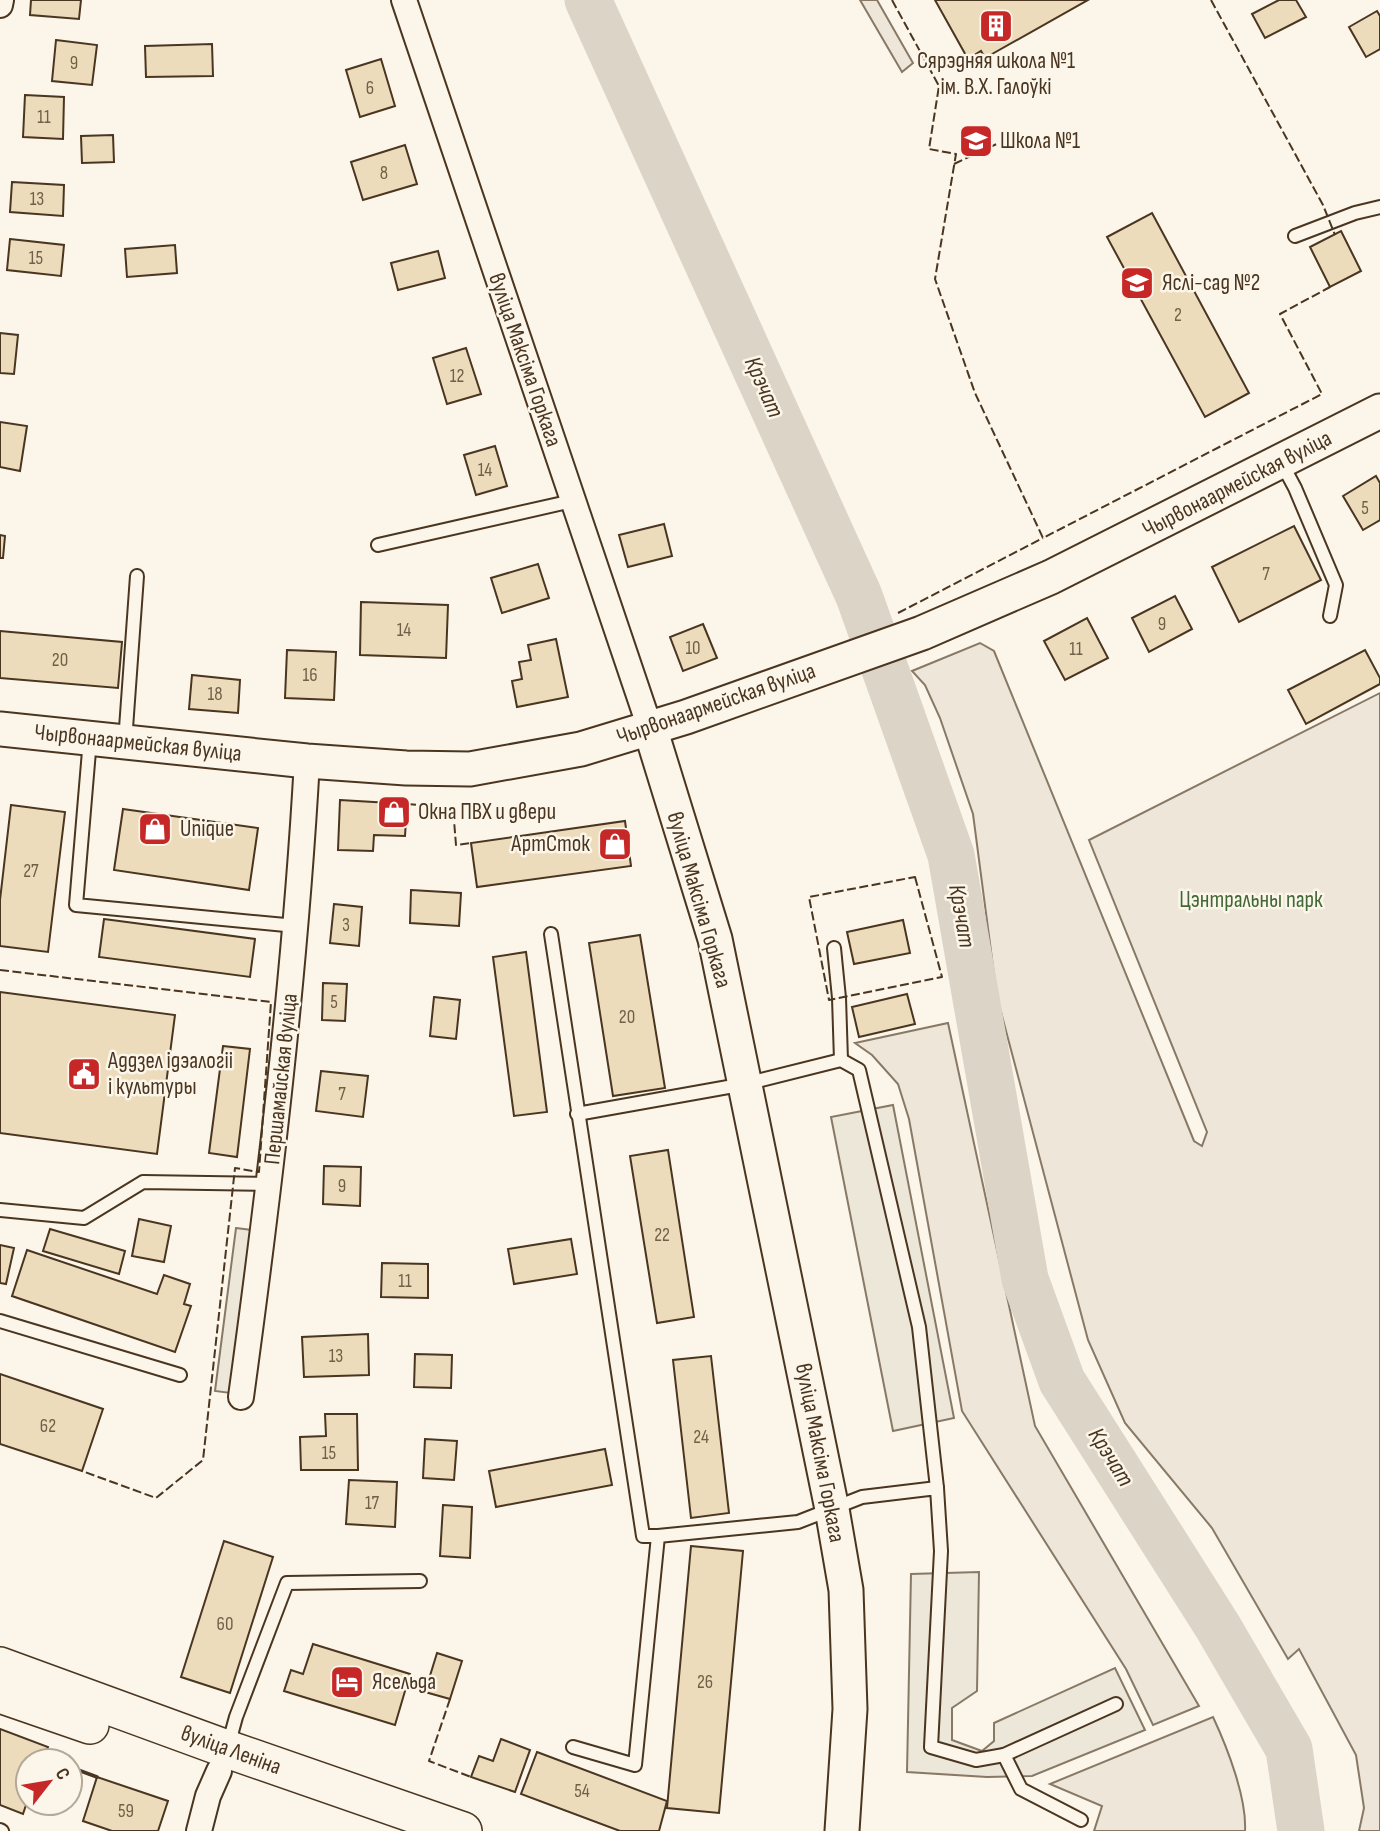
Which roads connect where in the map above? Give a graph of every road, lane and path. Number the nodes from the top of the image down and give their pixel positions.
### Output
1 (404, 0) edge
2 (1380, 207) edge
3 (1296, 236) dead end
4 (1380, 411) edge
5 (1280, 462) junction
6 (572, 501) junction
7 (379, 545) dead end
8 (137, 576) dead end
9 (1330, 616) dead end
10 (650, 728) junction
11 (0, 729) edge
12 (90, 739) junction
13 (125, 743) junction
14 (307, 761) junction
15 (296, 926) junction
16 (551, 934) dead end
17 (834, 948) dead end
18 (841, 1060) junction
19 (745, 1084) junction
20 (578, 1114) junction
21 (270, 1184) junction
22 (0, 1210) edge
23 (0, 1321) edge
24 (180, 1375) dead end
25 (242, 1397) dead end
26 (937, 1488) junction
27 (832, 1509) junction
28 (658, 1536) junction
29 (421, 1581) dead end
30 (0, 1666) edge
31 (0, 1694) edge
32 (1116, 1704) dead end
33 (573, 1747) dead end
34 (1004, 1755) junction
35 (223, 1760) junction
36 (1081, 1820) dead end
37 (199, 1831) edge
38 (388, 1831) edge
39 (463, 1831) edge
40 (842, 1831) edge

1 - 6 street, вуліца Максіма Горкага
2 - 3 lane
4 - 5 main road, Чырвонаармейская вуліца
5 - 9 lane
5 - 10 main road, Чырвонаармейская вуліца
6 - 7 lane
6 - 10 street, вуліца Максіма Горкага
8 - 13 lane
10 - 14 main road, Чырвонаармейская вуліца
10 - 19 main road, вуліца Максіма Горкага
11 - 12 main road, Чырвонаармейская вуліца
12 - 13 main road, Чырвонаармейская вуліца
12 - 15 lane
13 - 14 main road, Чырвонаармейская вуліца
14 - 15 street, Першамайская вуліца
15 - 21 street, Першамайская вуліца
16 - 20 lane
17 - 18 lane
18 - 19 lane
18 - 26 lane
19 - 20 lane
19 - 27 main road, вуліца Максіма Горкага
20 - 28 lane
21 - 22 lane
21 - 25 street, Першамайская вуліца
23 - 24 lane
26 - 27 lane
26 - 34 lane
27 - 28 lane
27 - 40 main road, вуліца Максіма Горкага
28 - 33 lane
29 - 35 lane
30 - 35 main road, вуліца Леніна
31 - 35 main road, вуліца Леніна
32 - 34 lane
34 - 36 lane
35 - 37 street
35 - 38 main road, вуліца Леніна
35 - 39 main road, вуліца Леніна

